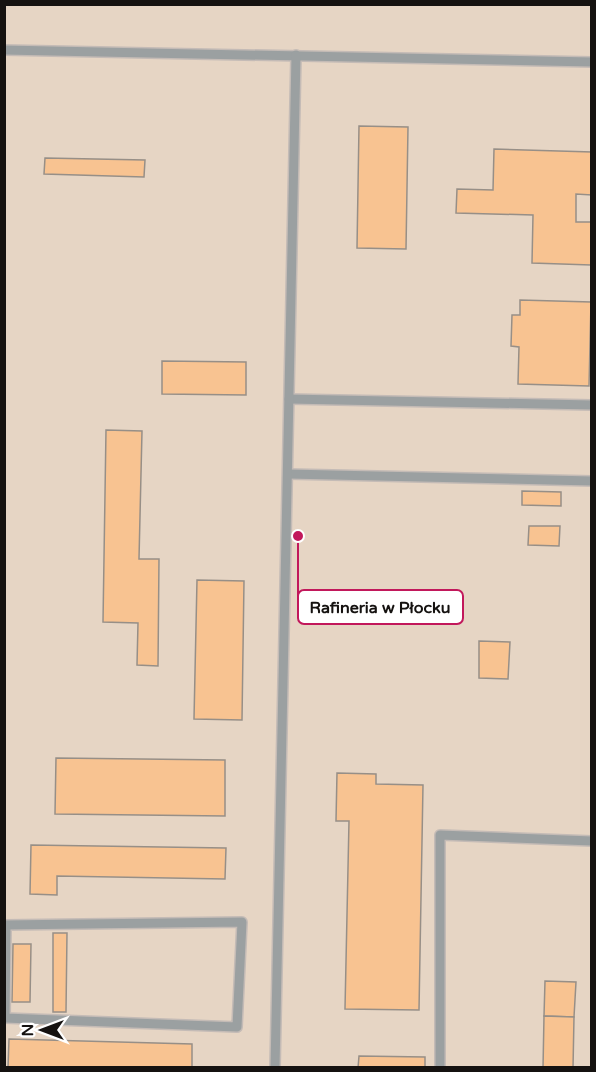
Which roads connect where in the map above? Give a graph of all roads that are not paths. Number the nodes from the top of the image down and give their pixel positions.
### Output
1 (4, 50) edge
2 (296, 55) junction
3 (591, 62) edge
4 (289, 399) junction
5 (591, 405) edge
6 (288, 474) junction
7 (591, 481) edge
8 (591, 841) edge
9 (5, 925) edge
10 (275, 1068) edge
11 (440, 1068) edge

1 - 2 lane
2 - 3 lane
2 - 4 lane
4 - 5 lane
4 - 6 lane
6 - 7 lane
6 - 10 lane
8 - 11 lane
9 - 9 lane

